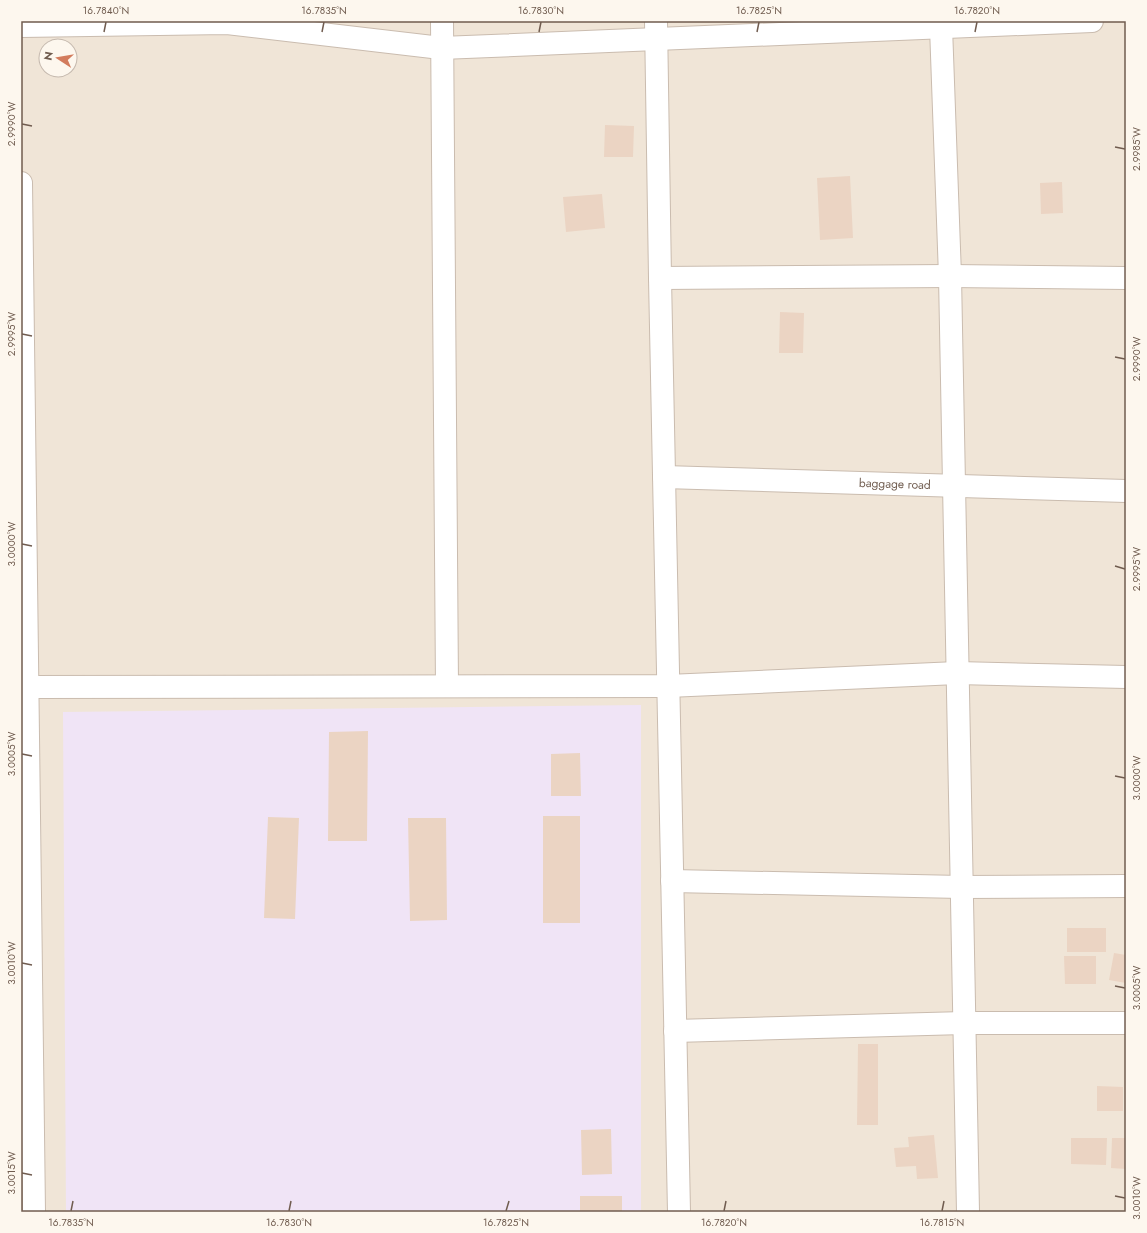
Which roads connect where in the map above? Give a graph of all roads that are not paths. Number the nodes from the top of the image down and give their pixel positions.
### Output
1 (442, 21) edge
2 (1082, 21) edge
3 (227, 22) edge
4 (21, 26) edge
5 (852, 26) edge
6 (941, 28) junction
7 (656, 30) edge
8 (442, 48) junction
9 (21, 183) edge
10 (950, 276) junction
11 (660, 278) junction
12 (1126, 278) edge
13 (664, 477) junction
14 (954, 486) junction
15 (1126, 491) edge
16 (957, 673) junction
17 (1126, 677) edge
18 (447, 686) junction
19 (668, 686) junction
20 (24, 687) edge
21 (672, 881) junction
22 (1126, 886) edge
23 (961, 887) junction
24 (964, 1023) junction
25 (1126, 1023) edge
26 (675, 1031) junction
27 (34, 1212) edge
28 (679, 1212) edge
29 (968, 1212) edge

1 - 8 street
2 - 6 street
3 - 4 street
3 - 8 street
5 - 6 street
5 - 7 street
6 - 10 street
7 - 8 street
7 - 11 street
8 - 18 street
9 - 20 street
10 - 11 street
10 - 12 street
10 - 14 street
11 - 13 street
13 - 14 street, baggage road
13 - 19 street
14 - 15 street, baggage road
14 - 16 street
16 - 17 street
16 - 19 street
16 - 23 street
18 - 19 street
18 - 20 street
19 - 21 street
20 - 27 street
21 - 23 street
21 - 26 street
22 - 23 street
23 - 24 street
24 - 25 street
24 - 26 street
24 - 29 street
26 - 28 street

